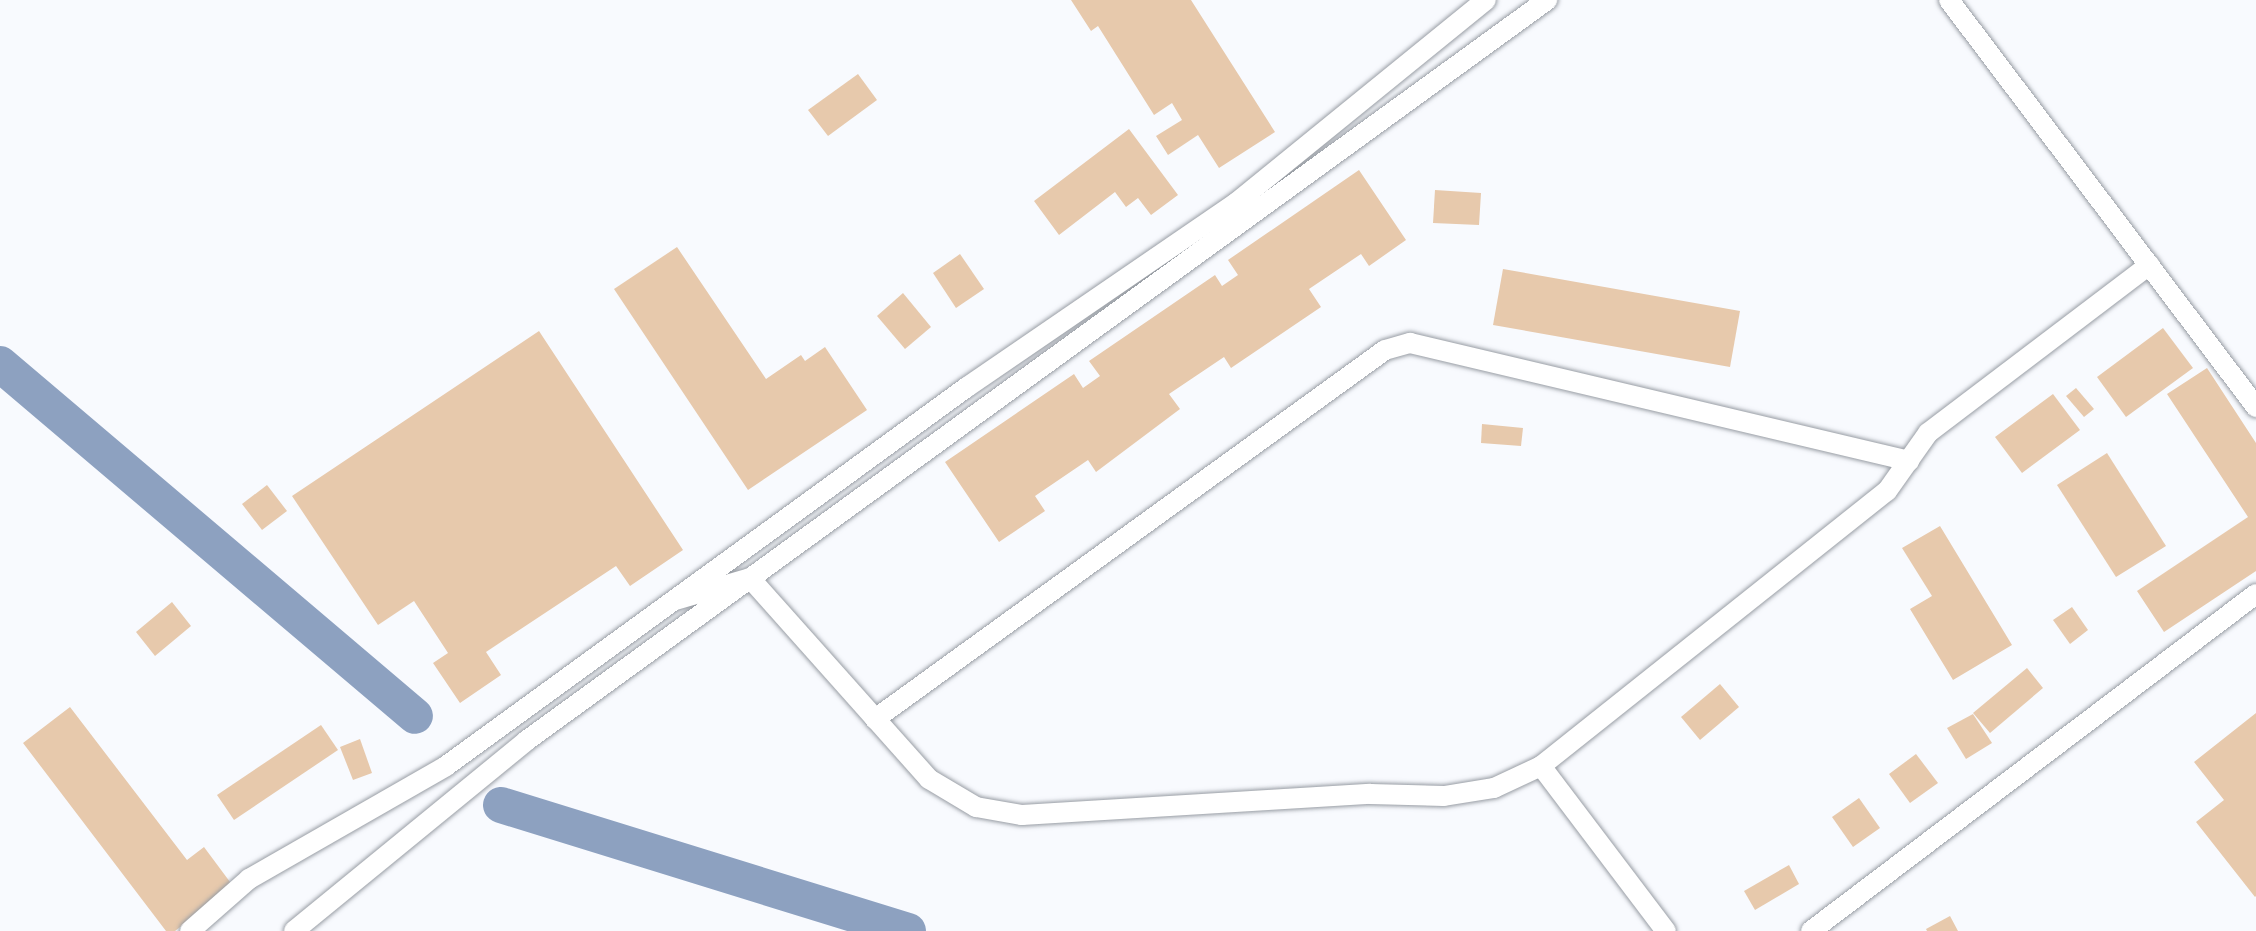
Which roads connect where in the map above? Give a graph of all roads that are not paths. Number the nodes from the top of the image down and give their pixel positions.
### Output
1 (1485, 0) edge
2 (1546, 0) edge
3 (1950, 0) edge
4 (2149, 265) junction
5 (2256, 407) edge
6 (1910, 461) junction
7 (750, 578) junction
8 (2256, 594) edge
9 (675, 600) junction
10 (875, 719) junction
11 (1540, 765) junction
12 (190, 931) edge
13 (294, 931) edge
14 (1666, 931) edge
15 (1811, 931) edge

1 - 9 lane
2 - 7 lane
3 - 4 lane
4 - 5 lane
4 - 6 lane
6 - 10 lane
6 - 11 lane
7 - 9 lane
7 - 10 lane
7 - 13 lane
8 - 15 lane
9 - 12 lane
10 - 11 lane
11 - 14 lane

